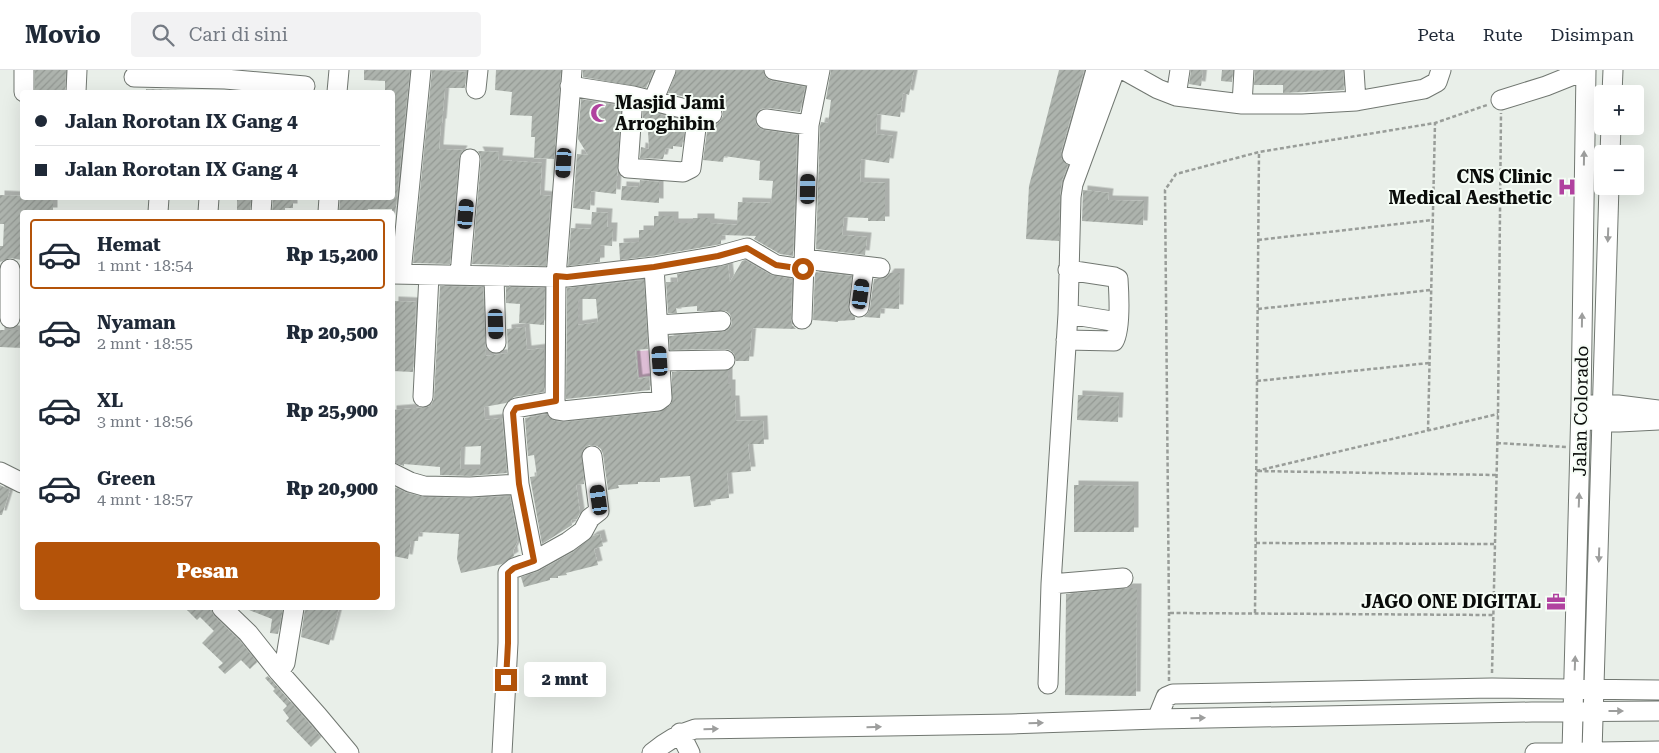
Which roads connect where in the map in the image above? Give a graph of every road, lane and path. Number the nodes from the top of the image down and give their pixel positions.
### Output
1 (24, 70) edge
2 (77, 70) edge
3 (339, 70) edge
4 (421, 70) edge
5 (478, 70) edge
6 (666, 70) edge
7 (774, 70) edge
8 (1096, 70) edge
9 (1115, 70) edge
10 (1124, 70) edge
11 (1180, 70) edge
12 (1244, 70) edge
13 (1354, 70) edge
14 (1441, 70) edge
15 (1586, 70) edge
16 (1613, 70) edge
17 (819, 74) edge
18 (134, 77) dead end
19 (571, 78) edge
20 (225, 80) edge
21 (1612, 85) edge
22 (305, 86) dead end
23 (476, 89) dead end
24 (24, 90) edge
25 (76, 90) edge
26 (337, 90) edge
27 (633, 96) junction
28 (1176, 96) junction
29 (1501, 100) junction
30 (653, 101) junction
31 (1356, 101) junction
32 (1242, 104) junction
33 (766, 119) dead end
34 (1435, 123) junction
35 (809, 124) junction
36 (1259, 152) junction
37 (470, 159) dead end
38 (1069, 166) dead end
39 (1609, 195) edge
40 (1433, 220) junction
41 (1258, 240) junction
42 (803, 264) junction
43 (654, 267) junction
44 (11, 269) edge
45 (1068, 270) junction
46 (397, 273) edge
47 (428, 275) junction
48 (460, 275) junction
49 (494, 276) junction
50 (556, 276) junction
51 (1431, 290) junction
52 (859, 307) dead end
53 (1258, 309) junction
54 (1068, 314) junction
55 (10, 318) dead end
56 (802, 319) dead end
57 (722, 321) dead end
58 (1118, 322) junction
59 (658, 325) junction
60 (1066, 340) junction
61 (496, 343) dead end
62 (725, 360) dead end
63 (660, 361) junction
64 (1430, 363) junction
65 (1257, 381) junction
66 (423, 397) dead end
67 (556, 401) junction
68 (1659, 410) edge
69 (1581, 412) junction
70 (1602, 413) junction
71 (1498, 414) junction
72 (1659, 420) edge
73 (1428, 430) junction
74 (1497, 443) junction
75 (1580, 446) junction
76 (1602, 447) junction
77 (592, 456) dead end
78 (1256, 471) junction
79 (0, 472) edge
80 (395, 474) edge
81 (1496, 475) junction
82 (20, 482) edge
83 (519, 484) junction
84 (1256, 543) junction
85 (1495, 544) junction
86 (534, 561) junction
87 (1123, 578) dead end
88 (1051, 584) junction
89 (294, 610) edge
90 (229, 611) edge
91 (1169, 613) junction
92 (1255, 613) junction
93 (1493, 615) junction
94 (282, 668) junction
95 (1048, 684) dead end
96 (1492, 688) junction
97 (1574, 688) junction
98 (1595, 689) junction
99 (1659, 690) edge
100 (1350, 691) junction
101 (1168, 695) junction
102 (1659, 711) edge
103 (1352, 715) junction
104 (1573, 715) junction
105 (1593, 716) junction
106 (1157, 719) junction
107 (680, 733) junction
108 (1572, 746) edge
109 (1592, 746) edge
110 (1659, 751) edge
111 (349, 753) edge
112 (502, 753) edge
113 (652, 753) edge
114 (690, 753) edge
115 (1535, 753) edge

1 - 24 street
2 - 25 street
3 - 26 street
4 - 46 street
5 - 23 street
6 - 30 street
7 - 17 street
8 - 38 street
9 - 45 street
10 - 28 street
11 - 28 street
12 - 32 street
13 - 31 street
14 - 31 street
15 - 29 street
69 -> 15 street, Jalan Colorado
16 - 21 street
17 - 35 street
18 - 20 street
19 - 27 street
19 - 50 street
20 - 22 street
27 - 30 street
27 - 30 street
28 - 32 street
29 - 34 path
29 - 71 path
31 - 32 street
33 - 35 street
34 - 36 path
34 - 40 path
35 - 42 street
36 - 41 path
36 - 91 path
37 - 48 street
39 -> 70 street, Jalan Colorado
40 - 41 path
40 - 51 path
41 - 53 path
42 - 43 street
42 - 52 street
42 - 56 street
43 - 50 street
43 - 59 street
44 - 55 street
45 - 54 street
45 - 58 street
46 - 47 street
47 - 48 street
47 - 66 street
48 - 49 street
49 - 50 street
49 - 61 street
50 - 67 street
51 - 53 path
51 - 64 path
53 - 65 path
54 - 58 street
54 - 60 street
57 - 59 street
58 - 60 street
59 - 63 street
60 - 88 street
62 - 63 street
63 - 67 street
64 - 65 path
64 - 73 path
65 - 78 path
67 - 83 street
68 - 70 street
69 - 70 street
69 - 75 street, Jalan Colorado
70 - 72 street
70 - 76 street, Jalan Colorado
71 - 73 path
71 - 74 path
73 - 78 path
74 - 75 path
74 - 81 path
75 - 76 street
97 -> 75 street, Jalan Colorado
76 -> 98 street, Jalan Colorado
77 - 86 street
78 - 81 path
78 - 84 path
79 - 82 street
80 - 83 street
81 - 85 path
83 - 86 street
84 - 85 path
84 - 92 path
85 - 93 path
86 - 112 street
87 - 88 street
88 - 95 street
89 - 94 street
90 - 94 street
91 - 92 path
91 - 101 path
92 - 93 path
93 - 96 path
94 - 111 street
96 - 97 street
96 - 100 street
97 - 98 street
97 - 104 street, Jalan Colorado
98 - 99 street
98 - 105 street, Jalan Colorado
100 - 101 street
100 - 103 street
101 - 106 street
105 -> 102 street
103 - 104 street
106 -> 103 street
104 - 105 street
104 - 108 street, Jalan Colorado
105 - 109 street, Jalan Colorado
107 -> 106 street
107 - 113 street
107 - 114 street
108 - 109 street
108 - 115 street
109 - 110 street

